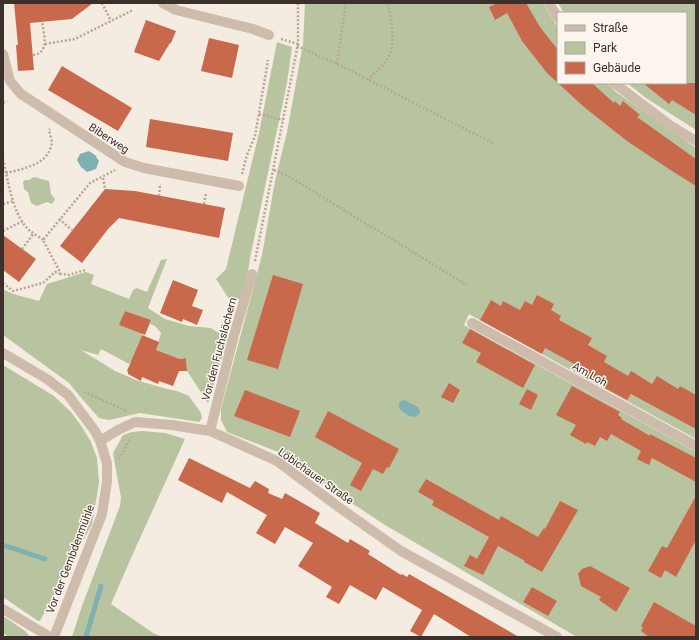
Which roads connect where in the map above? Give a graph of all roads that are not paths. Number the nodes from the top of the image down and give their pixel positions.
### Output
1 (164, 3) edge
2 (548, 3) edge
3 (557, 16) edge
4 (269, 35) road end
5 (3, 54) edge
6 (615, 84) edge
7 (696, 141) edge
8 (239, 186) road end
9 (252, 274) road end
10 (472, 323) dead end
11 (3, 353) edge
12 (210, 431) junction
13 (100, 441) junction
14 (696, 446) edge
15 (3, 609) edge
16 (50, 637) edge
17 (54, 637) edge
18 (557, 637) edge

1 - 4 street
2 - 3 street
5 - 8 street, Biberweg
6 - 7 street
9 - 12 street, Vor den Fuchslöchern
10 - 14 street, Am Loh
11 - 13 street
12 - 13 street, Löbichauer Straße
12 - 18 street, Löbichauer Straße
13 - 17 street, Vor der Gembdenmühle
15 - 16 street

